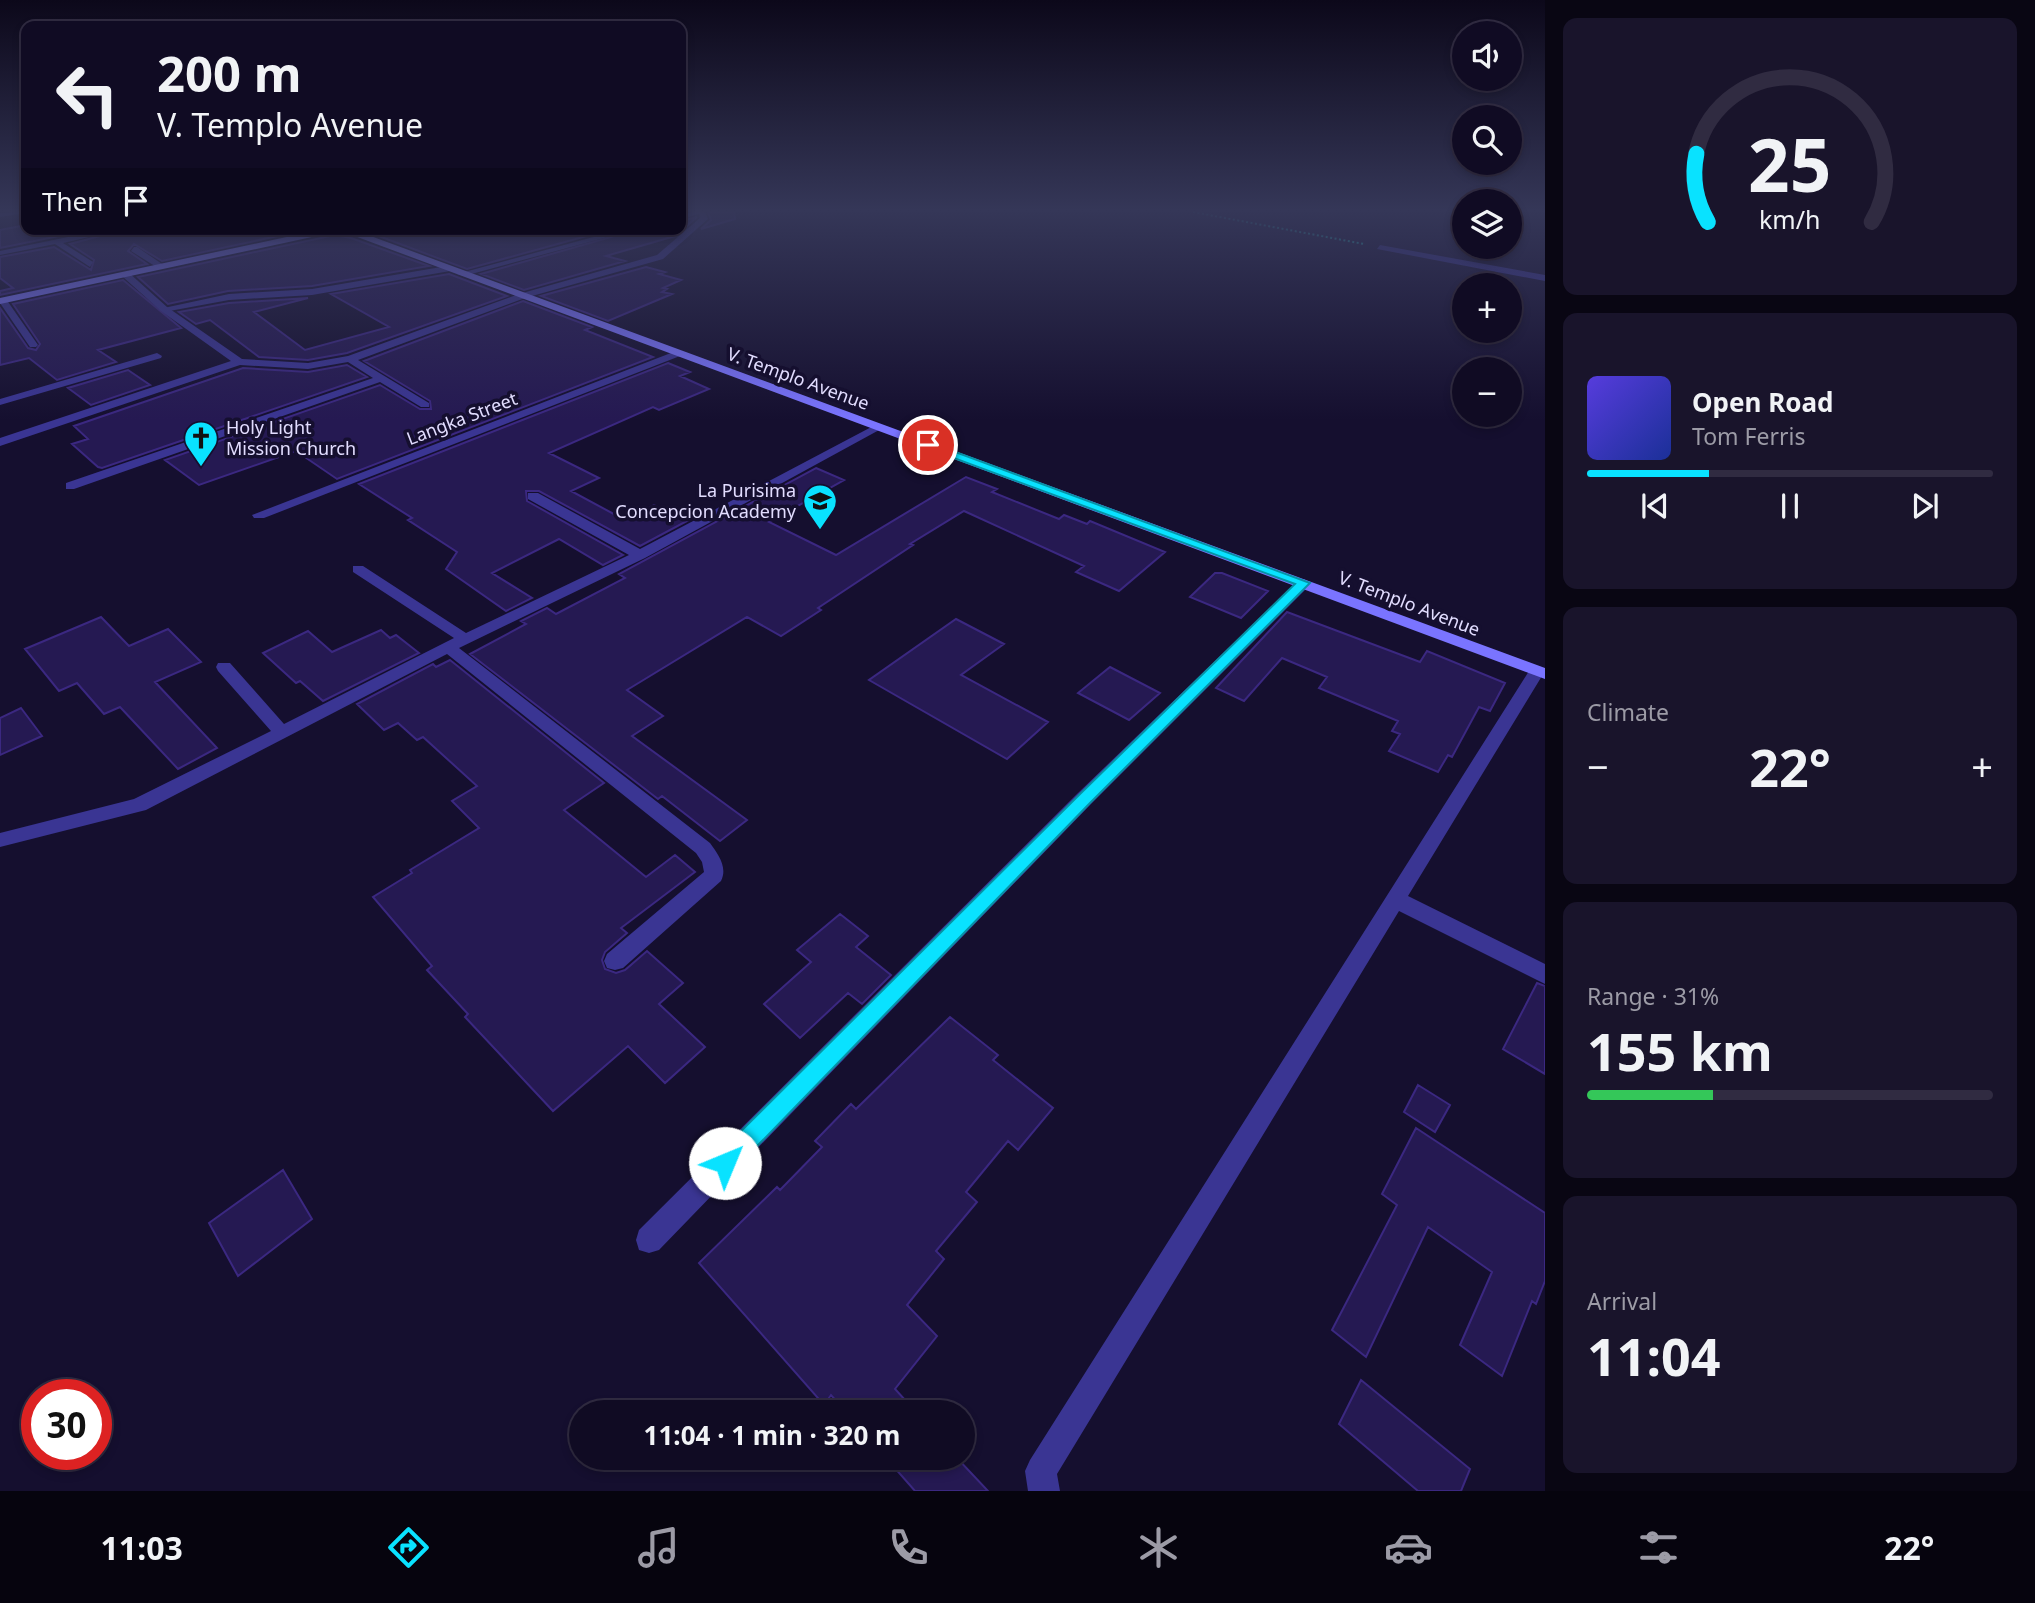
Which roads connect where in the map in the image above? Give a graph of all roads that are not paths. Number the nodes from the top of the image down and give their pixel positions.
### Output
1 (90, 282) edge
2 (133, 282) edge
3 (371, 282) edge
4 (482, 282) edge
5 (573, 282) edge
6 (522, 296) junction
7 (1, 301) edge
8 (164, 309) junction
9 (33, 345) dead end
10 (676, 354) junction
11 (157, 356) dead end
12 (349, 359) junction
13 (239, 362) junction
14 (379, 379) junction
15 (0, 402) edge
16 (425, 405) dead end
17 (877, 427) junction
18 (0, 442) edge
19 (70, 486) dead end
20 (533, 496) dead end
21 (259, 515) dead end
22 (639, 555) junction
23 (358, 569) dead end
24 (1304, 583) junction
25 (457, 643) junction
26 (224, 667) dead end
27 (1541, 672) edge
28 (281, 732) junction
29 (0, 840) edge
30 (1397, 900) junction
31 (615, 961) dead end
32 (1545, 975) edge
33 (649, 1240) dead end
34 (1044, 1491) edge

1 - 7 main road, V. Templo Avenue
2 - 8 street
3 - 8 street
4 - 6 main road, V. Templo Avenue
5 - 6 street
6 - 10 main road, V. Templo Avenue
6 - 12 street
7 - 9 street
8 - 13 street
10 - 17 main road, V. Templo Avenue
10 - 21 street, Langka Street
11 - 15 street
12 - 13 street
12 - 14 street
13 - 18 street
14 - 16 street
14 - 19 street
17 - 22 street
17 - 24 main road, V. Templo Avenue
20 - 22 street
22 - 25 street
23 - 25 street
24 - 27 main road, V. Templo Avenue
24 - 33 street
25 - 28 street
25 - 31 street
26 - 28 street
27 - 30 street
28 - 29 street
30 - 32 street
30 - 34 street

